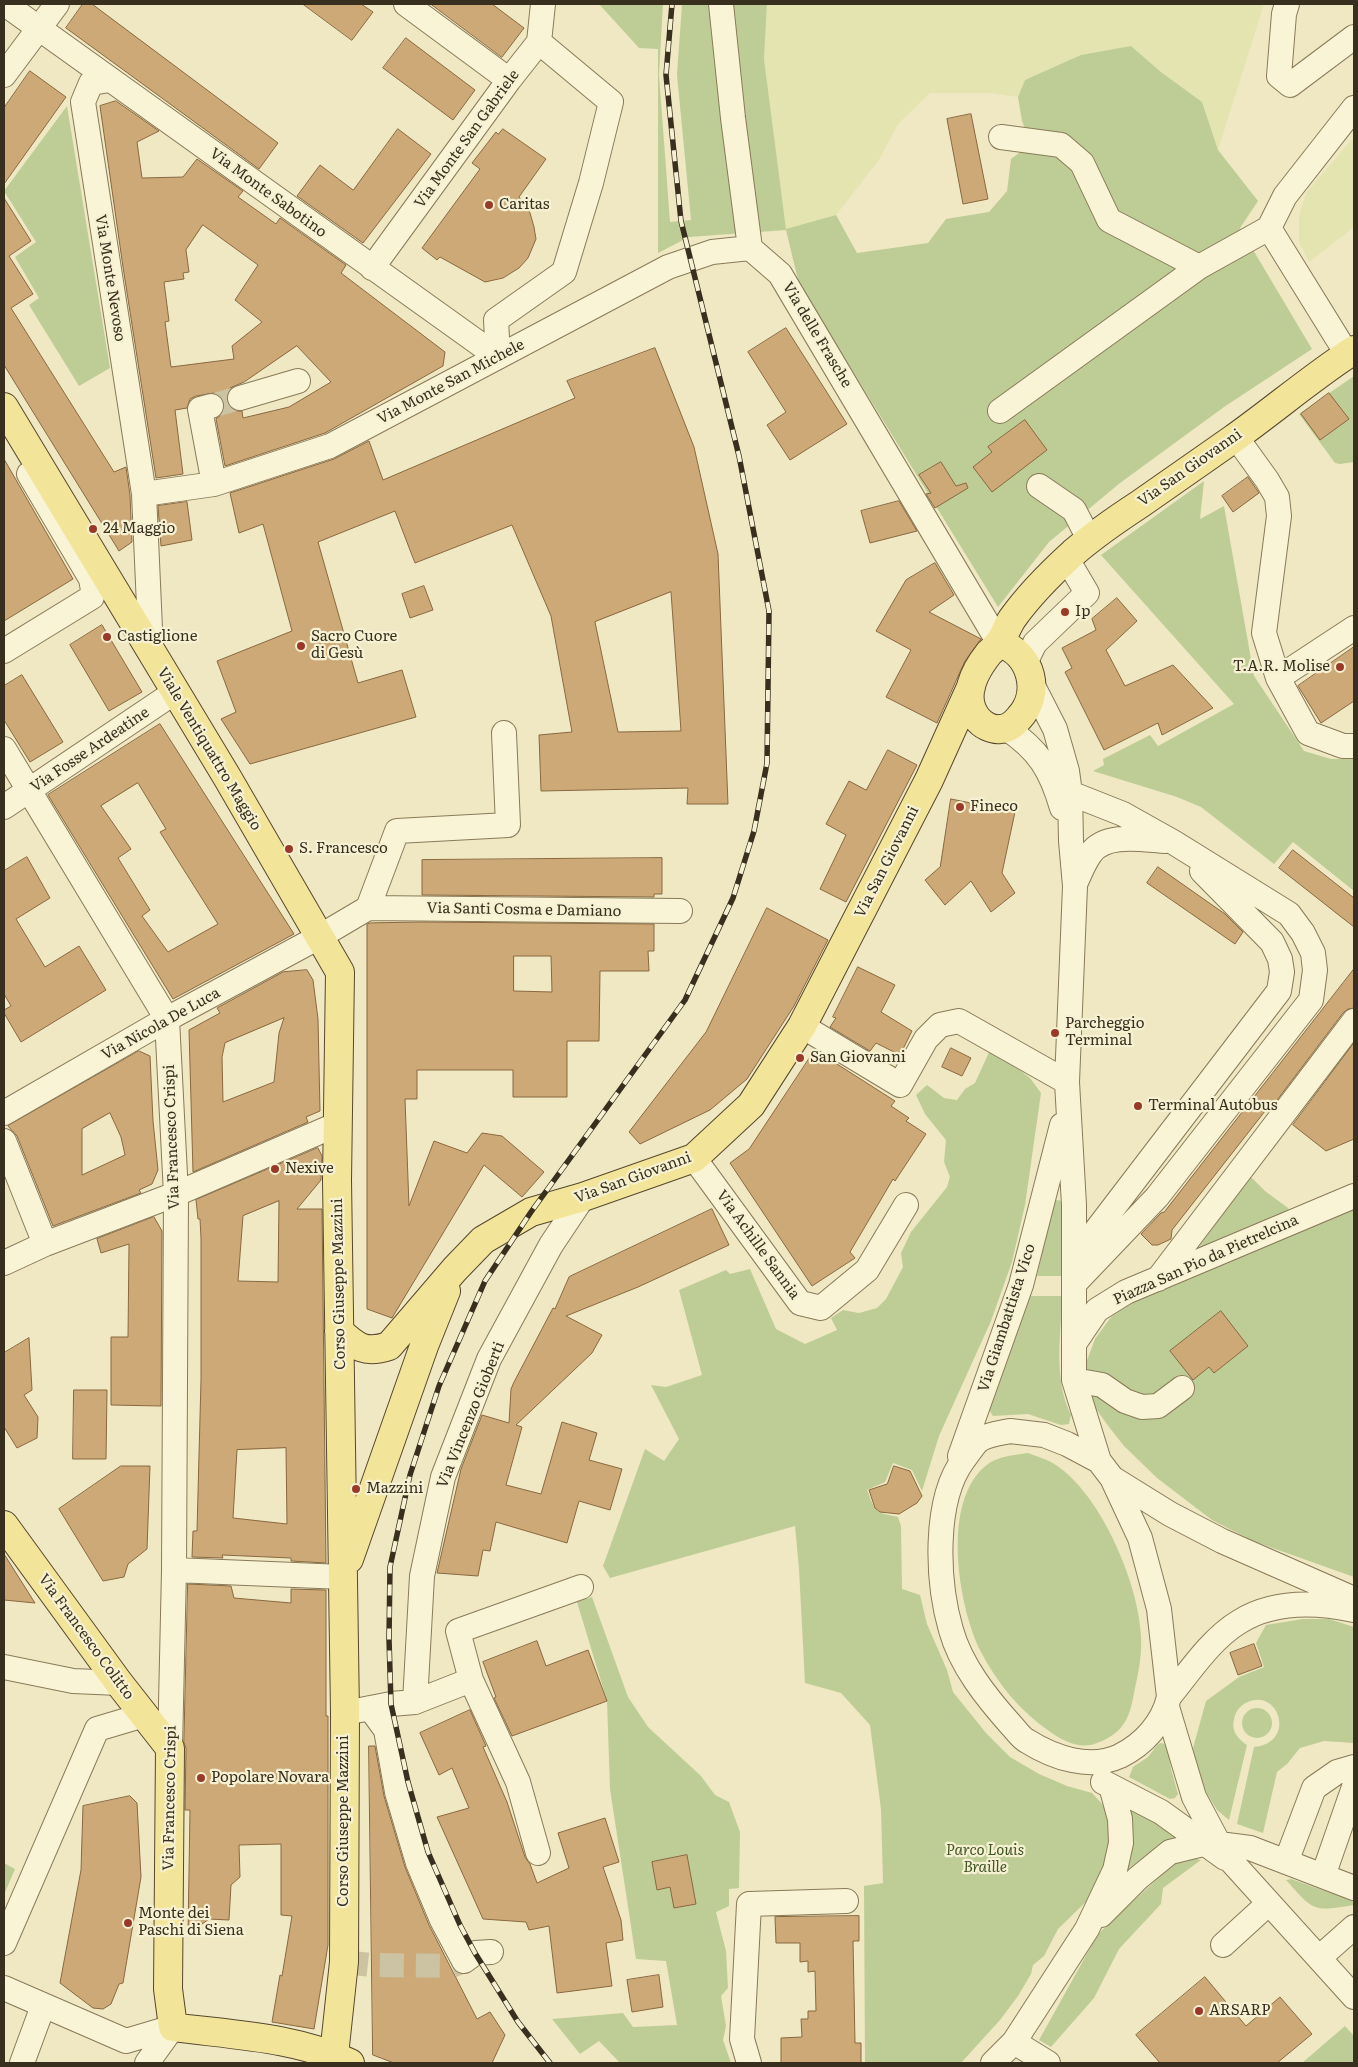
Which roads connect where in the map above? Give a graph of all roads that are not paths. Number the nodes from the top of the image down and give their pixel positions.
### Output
1 (6, 4) edge
2 (57, 4) edge
3 (406, 4) edge
4 (721, 4) edge
5 (1287, 4) edge
6 (537, 8) edge
7 (38, 29) junction
8 (1354, 37) edge
9 (539, 42) junction
10 (4, 75) edge
11 (110, 80) junction
12 (509, 80) junction
13 (1354, 108) edge
14 (1001, 136) dead end
15 (1269, 228) junction
16 (750, 248) junction
17 (1200, 267) junction
18 (372, 268) junction
19 (1351, 352) edge
20 (498, 358) junction
21 (298, 381) dead end
22 (240, 398) tunnel mouth
23 (211, 406) dead end
24 (4, 407) edge
25 (1000, 411) dead end
26 (4, 432) edge
27 (1236, 437) junction
28 (214, 484) junction
29 (1039, 486) dead end
30 (144, 494) junction
31 (1089, 539) junction
32 (1067, 559) junction
33 (77, 606) junction
34 (1354, 628) edge
35 (4, 651) edge
36 (151, 652) junction
37 (1019, 662) junction
38 (1278, 678) junction
39 (970, 687) junction
40 (175, 692) junction
41 (998, 728) junction
42 (504, 733) dead end
43 (1354, 746) edge
44 (4, 749) edge
45 (929, 780) junction
46 (29, 792) junction
47 (1070, 793) junction
48 (4, 808) edge
49 (1071, 841) junction
50 (1173, 842) junction
51 (1074, 886) junction
52 (368, 908) junction
53 (680, 911) dead end
54 (319, 938) junction
55 (167, 1019) junction
56 (1354, 1021) edge
57 (802, 1026) junction
58 (1067, 1093) junction
59 (4, 1112) edge
60 (338, 1124) junction
61 (4, 1141) edge
62 (694, 1158) junction
63 (176, 1194) junction
64 (1354, 1196) edge
65 (583, 1197) junction
66 (906, 1205) dead end
67 (45, 1244) junction
68 (1075, 1258) junction
69 (4, 1263) edge
70 (455, 1268) junction
71 (1158, 1279) junction
72 (1074, 1284) junction
73 (339, 1331) junction
74 (1074, 1344) junction
75 (1074, 1380) junction
76 (1182, 1388) dead end
77 (1106, 1469) junction
78 (954, 1472) junction
79 (4, 1525) edge
80 (174, 1570) junction
81 (343, 1577) junction
82 (581, 1587) dead end
83 (1354, 1599) edge
84 (1354, 1610) edge
85 (4, 1667) edge
86 (471, 1680) junction
87 (118, 1683) junction
88 (415, 1702) junction
89 (1168, 1702) junction
90 (357, 1711) junction
91 (144, 1715) junction
92 (170, 1748) junction
93 (1062, 1759) junction
94 (1354, 1767) edge
95 (1111, 1786) junction
96 (1354, 1787) edge
97 (1218, 1850) junction
98 (538, 1854) dead end
99 (1286, 1862) junction
100 (1323, 1876) junction
101 (1354, 1888) edge
102 (846, 1901) dead end
103 (1269, 1903) junction
104 (1354, 1927) edge
105 (1087, 1929) junction
106 (4, 1943) edge
107 (1223, 1945) dead end
108 (491, 1952) dead end
109 (1319, 1958) junction
110 (4, 1988) edge
111 (1354, 1997) edge
112 (43, 2006) junction
113 (173, 2027) junction
114 (1014, 2042) junction
115 (339, 2061) edge
116 (22, 2063) edge
117 (147, 2063) edge
118 (749, 2063) edge
119 (993, 2063) edge
120 (1048, 2063) edge

1 - 7 street, Via Monte Sabotino
2 - 7 street
3 - 12 street
4 - 16 street
5 - 8 street
6 - 9 street
7 - 10 street
7 - 11 street, Via Monte Sabotino
9 - 12 street, Via Monte San Gabriele
9 - 20 street
11 - 18 street, Via Monte Sabotino
11 - 30 street, Via Monte Nevoso
12 - 18 street, Via Monte San Gabriele
13 - 15 street
14 - 17 street
15 - 17 street
15 - 19 street
16 - 20 street, Via Monte San Michele
16 - 37 street, Via delle Frasche
17 - 25 street
18 - 20 street, Via Monte Sabotino
19 - 27 main road, Via San Giovanni
20 - 28 street, Via Monte San Michele
21 - 22 street
23 - 28 street
24 - 36 main road, Viale Ventiquattro Maggio
26 - 33 street
27 - 31 main road, Via San Giovanni
27 - 38 street
28 - 30 street, Via Monte San Michele
29 - 31 street
30 - 36 street
31 - 32 main road, Via San Giovanni
32 - 37 main road, Via San Giovanni
32 - 37 street
33 - 35 street
33 - 36 street
34 - 38 street
36 - 40 main road, Viale Ventiquattro Maggio
37 - 39 main road
37 - 41 main road
37 - 47 street, Via Giambattista Vico
38 - 43 street
39 - 41 main road
39 - 45 main road, Via San Giovanni
40 - 46 street, Via Fosse Ardeatine
40 - 54 main road, Viale Ventiquattro Maggio
41 - 45 main road, Via San Giovanni
41 - 49 street, Via Giambattista Vico
42 - 52 street
44 - 46 street, Via Francesco Crispi
45 - 57 main road, Via San Giovanni
46 - 48 street, Via Fosse Ardeatine
46 - 55 street, Via Francesco Crispi
47 - 49 street, Via Giambattista Vico
47 - 50 street
49 - 51 street, Via Giambattista Vico
50 - 51 street
50 - 68 street
50 - 72 street
51 - 58 street, Via Giambattista Vico
52 - 53 street, Via Santi Cosma e Damiano
52 - 54 street, Via Nicola De Luca
54 - 55 street, Via Nicola De Luca
54 - 60 main road, Corso Giuseppe Mazzini
55 - 59 street, Via Nicola De Luca
55 - 63 street, Via Francesco Crispi
56 - 71 street
57 - 58 street
57 - 62 main road, Via San Giovanni
58 - 68 street, Via Giambattista Vico
58 - 78 street, Via Giambattista Vico
60 - 63 street
60 - 73 main road, Corso Giuseppe Mazzini
61 - 67 street
62 - 65 main road, Via San Giovanni
62 - 66 street, Via Achille Sannia
63 - 67 street
63 - 80 street, Via Francesco Crispi
64 - 71 street, Piazza San Pio da Pietrelcina
65 - 70 main road, Via San Giovanni
65 - 88 street, Via Vincenzo Gioberti
67 - 69 street
68 - 72 street, Via Giambattista Vico
70 - 73 main road, Via San Giovanni
70 - 81 main road, Corso Giuseppe Mazzini
71 - 74 street, Piazza San Pio da Pietrelcina
72 - 74 street, Via Giambattista Vico
73 - 81 main road, Corso Giuseppe Mazzini
74 - 75 street, Via Giambattista Vico
75 - 76 street
75 - 77 street, Via Giambattista Vico
77 - 78 street
77 - 83 street
77 - 89 street, Via Giambattista Vico
78 - 93 street, Via Giambattista Vico
79 - 87 main road, Via Francesco Colitto
80 - 81 street
80 - 92 street, Via Francesco Crispi
81 - 90 main road, Corso Giuseppe Mazzini
82 - 86 street
84 - 89 street
85 - 87 street
86 - 88 street
86 - 98 street
87 - 91 main road, Via Francesco Colitto
88 - 90 street
89 - 93 street
89 - 97 street
90 - 108 street
90 - 115 main road, Corso Giuseppe Mazzini
91 - 92 main road, Via Francesco Colitto
91 - 106 street
92 - 113 main road, Via Francesco Crispi
93 - 95 street
94 - 99 street
95 - 97 street
95 - 105 street
96 - 100 street
97 - 99 street
97 - 103 street
97 - 105 street
99 - 100 street
100 - 101 street
102 - 118 street
103 - 107 street
103 - 109 street
104 - 109 street
105 - 114 street
109 - 111 street
110 - 112 street
112 - 113 street
112 - 116 street
113 - 115 main road
113 - 117 street
114 - 119 street
114 - 120 street

